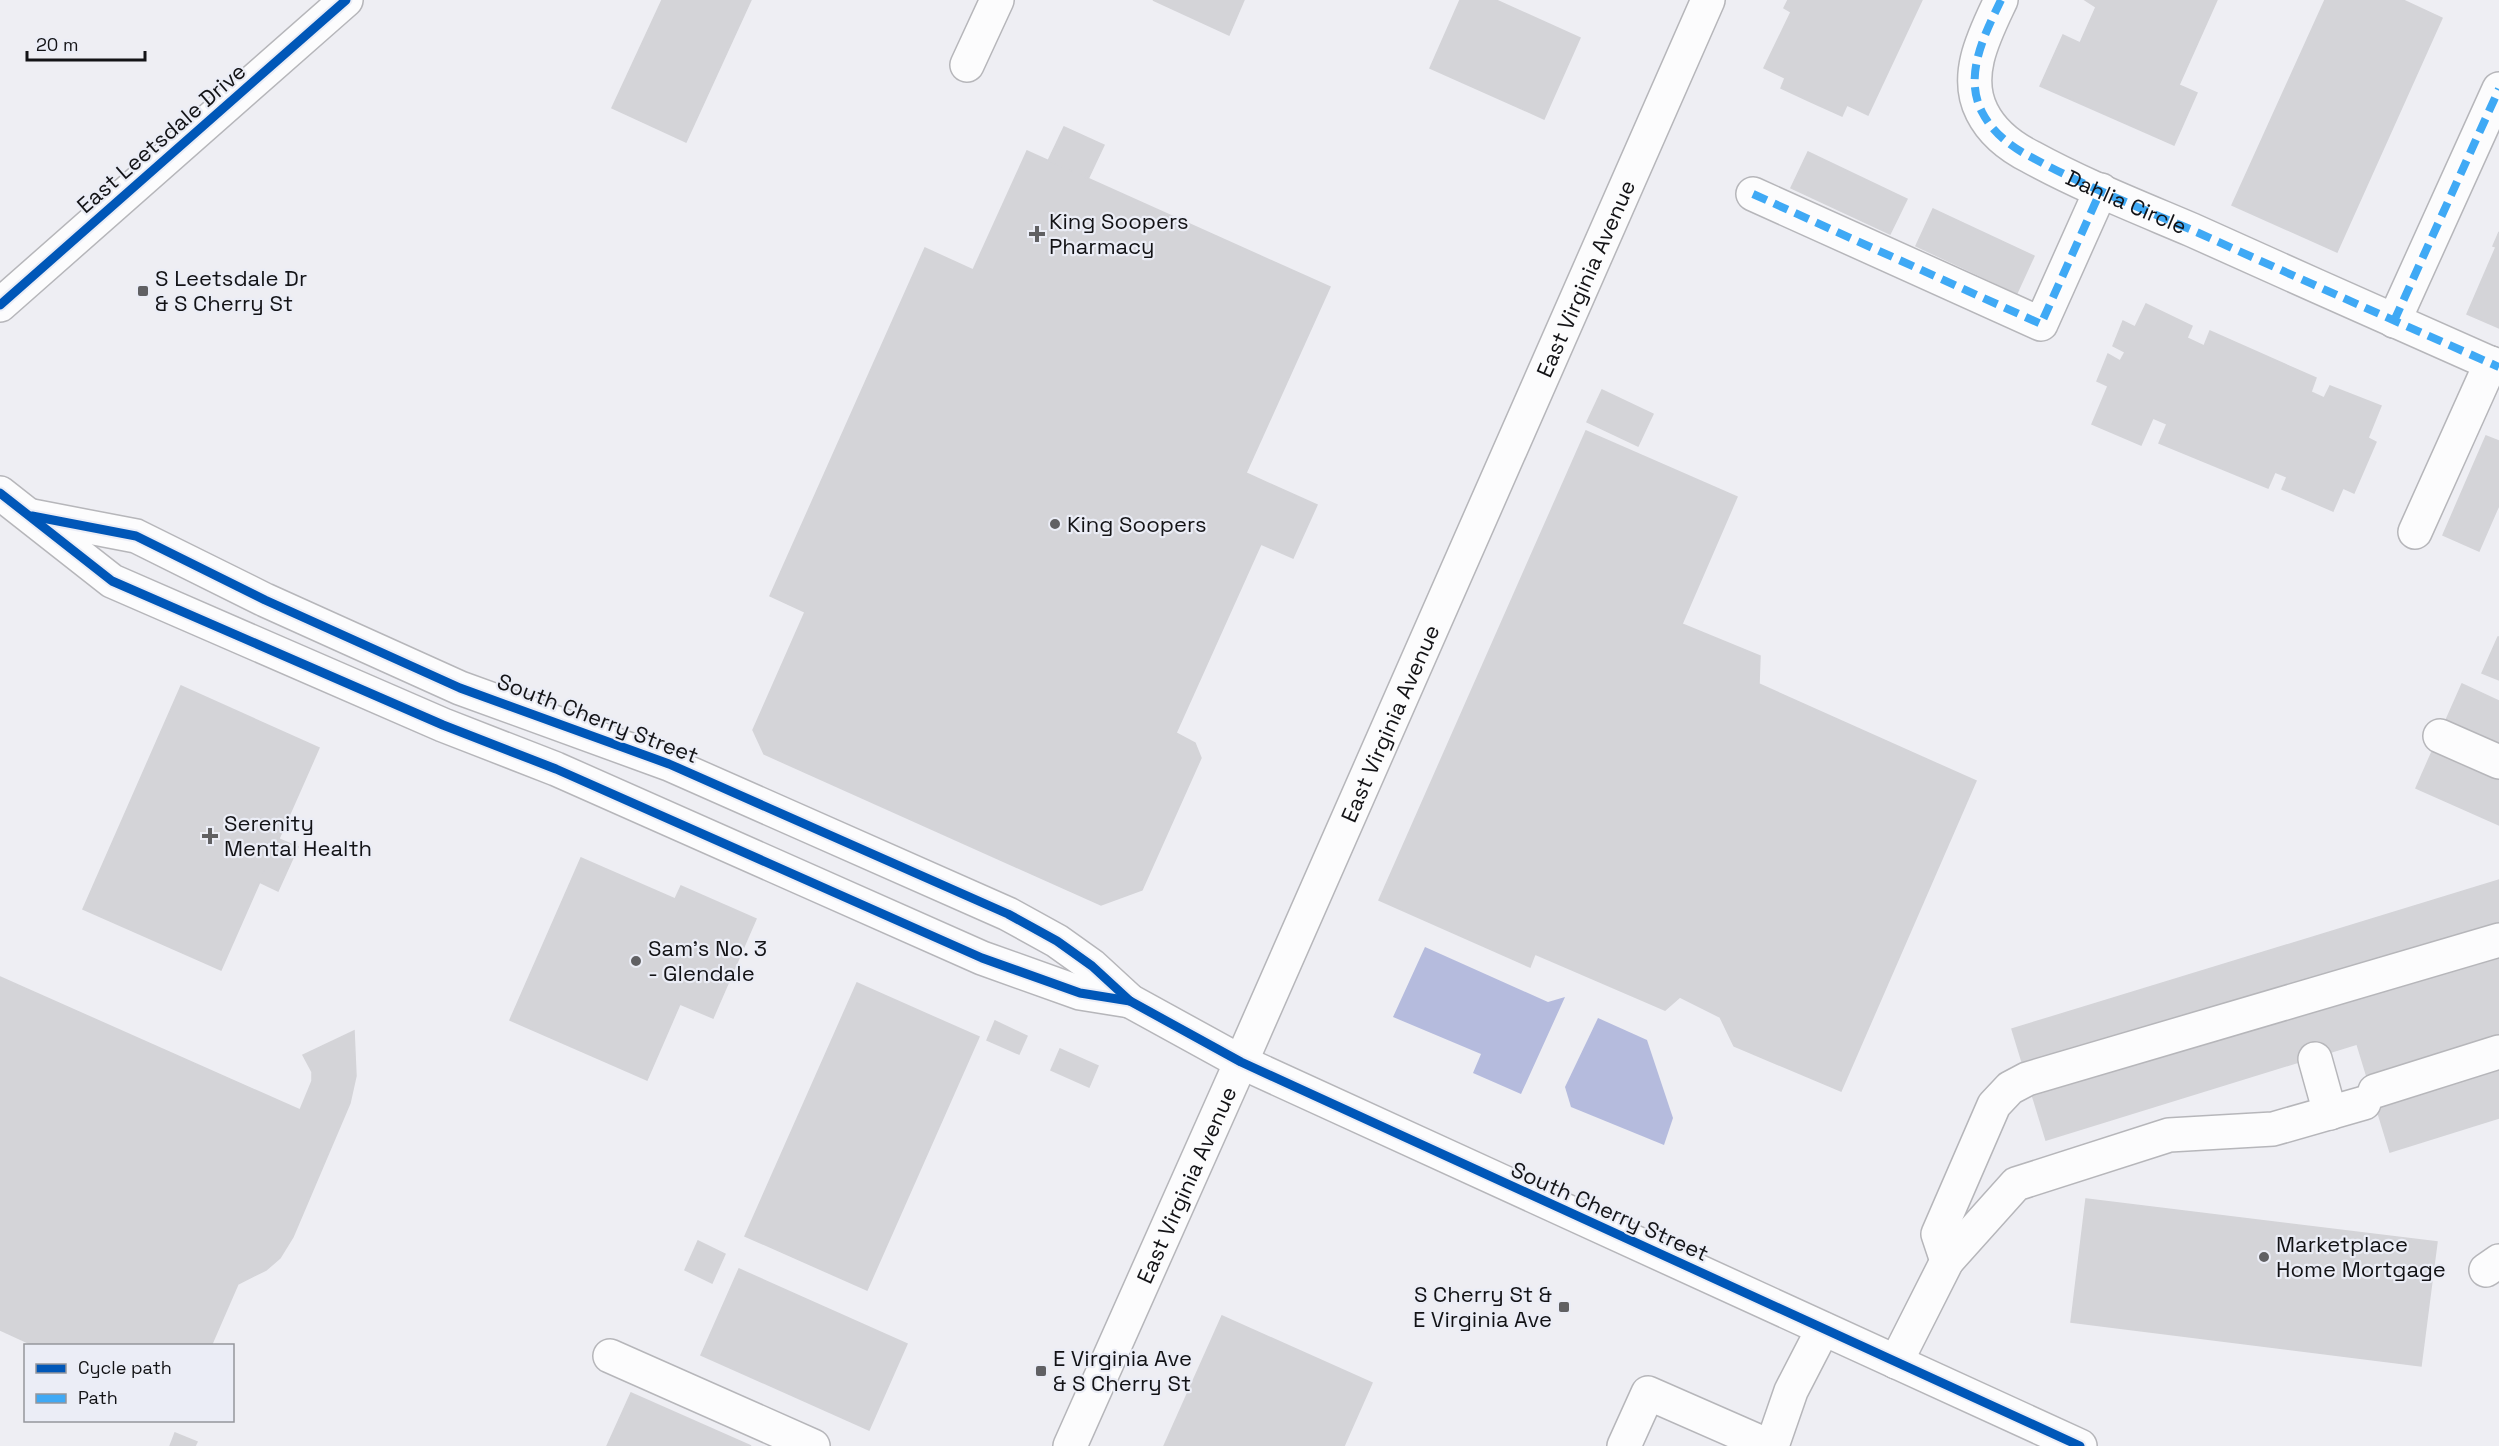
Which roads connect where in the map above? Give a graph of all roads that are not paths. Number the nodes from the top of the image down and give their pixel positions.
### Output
1 (346, 0) edge
2 (997, 0) edge
3 (1708, 0) edge
4 (2001, 0) edge
5 (967, 65) dead end
6 (2499, 89) edge
7 (2101, 190) junction
8 (1753, 194) dead end
9 (0, 305) edge
10 (2394, 321) junction
11 (2495, 365) edge
12 (0, 493) edge
13 (32, 516) junction
14 (2415, 532) dead end
15 (2440, 736) dead end
16 (2499, 762) edge
17 (2499, 940) edge
18 (1130, 1001) junction
19 (2499, 1052) edge
20 (2315, 1059) dead end
21 (1241, 1062) junction
22 (2330, 1113) junction
23 (1947, 1261) junction
24 (1823, 1329) junction
25 (610, 1356) dead end
26 (1896, 1362) junction
27 (1731, 1438) edge
28 (813, 1446) edge
29 (1070, 1446) edge
30 (1624, 1446) edge
31 (1771, 1446) edge
32 (2080, 1446) edge

1 - 9 main road, East Leetsdale Drive
2 - 5 main road
3 - 21 main road, East Virginia Avenue
4 - 7 main road, Dahlia Circle
6 - 10 main road
7 - 8 main road
7 - 10 main road, Dahlia Circle
10 - 11 main road, Dahlia Circle
11 - 14 main road
12 - 13 main road, South Cherry Street
13 - 18 main road, South Cherry Street
13 - 18 main road, South Cherry Street
15 - 16 main road
17 - 23 main road
18 - 21 main road, South Cherry Street
19 - 22 main road
20 - 22 main road
21 - 24 main road, South Cherry Street
21 - 29 main road, East Virginia Avenue
22 - 23 main road
23 - 26 main road
24 - 26 main road, South Cherry Street
24 - 31 main road
25 - 28 main road
26 - 32 main road, South Cherry Street
27 - 30 main road
27 - 31 main road

